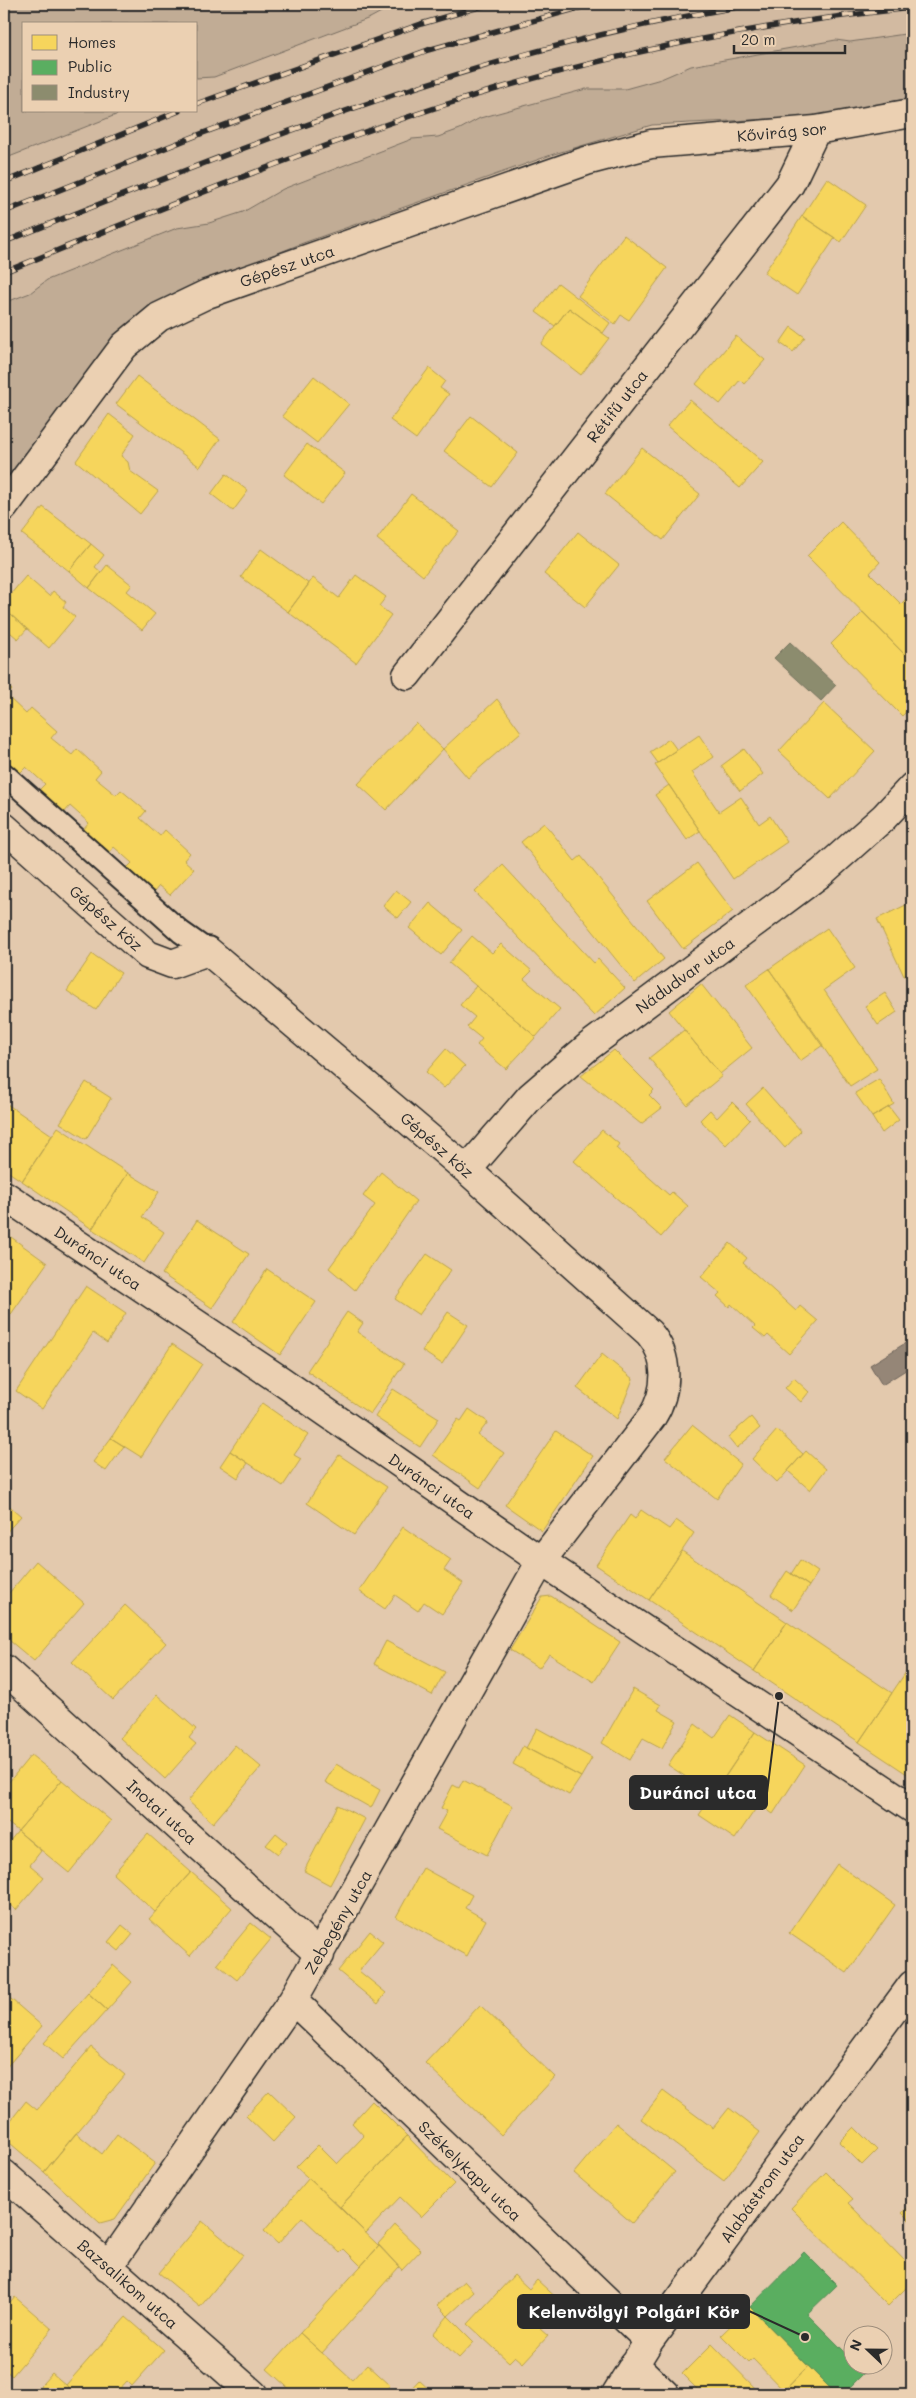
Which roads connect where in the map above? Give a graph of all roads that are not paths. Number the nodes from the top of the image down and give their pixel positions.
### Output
1 (912, 113) edge
2 (816, 130) junction
3 (652, 144) joint
4 (4, 507) edge
5 (407, 675) dead end
6 (4, 774) edge
7 (912, 787) edge
8 (4, 827) edge
9 (208, 951) junction
10 (467, 1170) junction
11 (4, 1195) edge
12 (541, 1561) junction
13 (4, 1669) edge
14 (912, 1808) edge
15 (320, 1955) junction
16 (912, 1985) edge
17 (293, 2000) junction
18 (4, 2174) edge
19 (108, 2267) junction
20 (649, 2341) junction
21 (634, 2364) junction
22 (253, 2394) edge
23 (616, 2394) edge
24 (664, 2394) edge

1 - 2 street, Kővirág sor
2 - 3 street, Kővirág sor
2 - 5 street, Rétifű utca
3 - 4 street, Gépész utca
6 - 9 lane
7 - 10 street, Nádudvar utca
8 - 9 street, Gépész köz
9 - 10 street, Gépész köz
10 - 12 street, Gépész köz
11 - 12 street, Duránci utca
12 - 14 street, Duránci utca
12 - 15 street, Zebegény utca
13 - 15 street, Inotai utca
15 - 17 street, Zebegény utca
16 - 20 street, Alabástrom utca
17 - 19 street, Zebegény utca
17 - 20 street, Székelykapu utca
18 - 19 street, Bazsalikom utca
19 - 22 street, Bazsalikom utca
20 - 21 street, Alabástrom utca
21 - 23 street, Alabástrom utca
21 - 24 street

